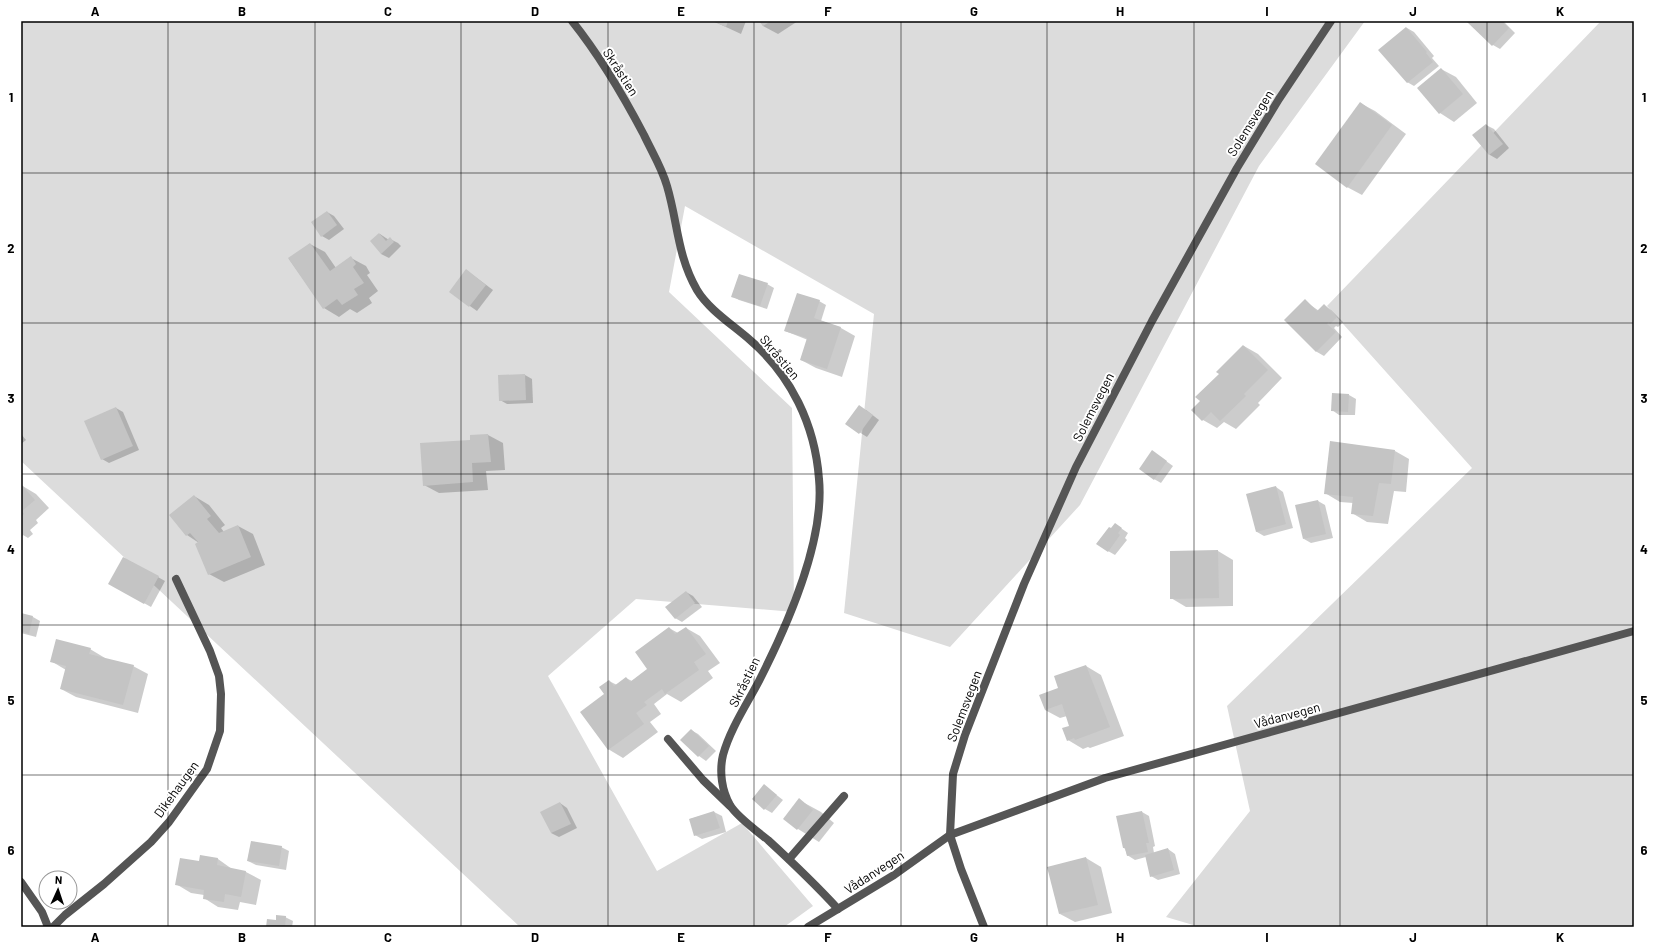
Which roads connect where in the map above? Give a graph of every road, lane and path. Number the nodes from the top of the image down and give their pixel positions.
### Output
1 (572, 21) edge
2 (1331, 21) edge
3 (176, 579) dead end
4 (1634, 631) edge
5 (668, 739) dead end
6 (844, 796) dead end
7 (732, 808) junction
8 (950, 835) junction
9 (789, 859) junction
10 (21, 882) edge
11 (838, 909) junction
12 (48, 927) edge
13 (53, 927) edge
14 (808, 927) edge
15 (984, 927) edge

1 - 7 street, Skråstien
2 - 8 street, Solemsvegen
3 - 13 street, Dikehaugen
4 - 8 street, Vådanvegen
5 - 7 street, Skråstien
6 - 9 street
7 - 9 street, Skråstien
8 - 11 street, Vådanvegen
8 - 15 street
9 - 11 street, Skråstien
10 - 12 street
11 - 14 street, Vådanvegen

